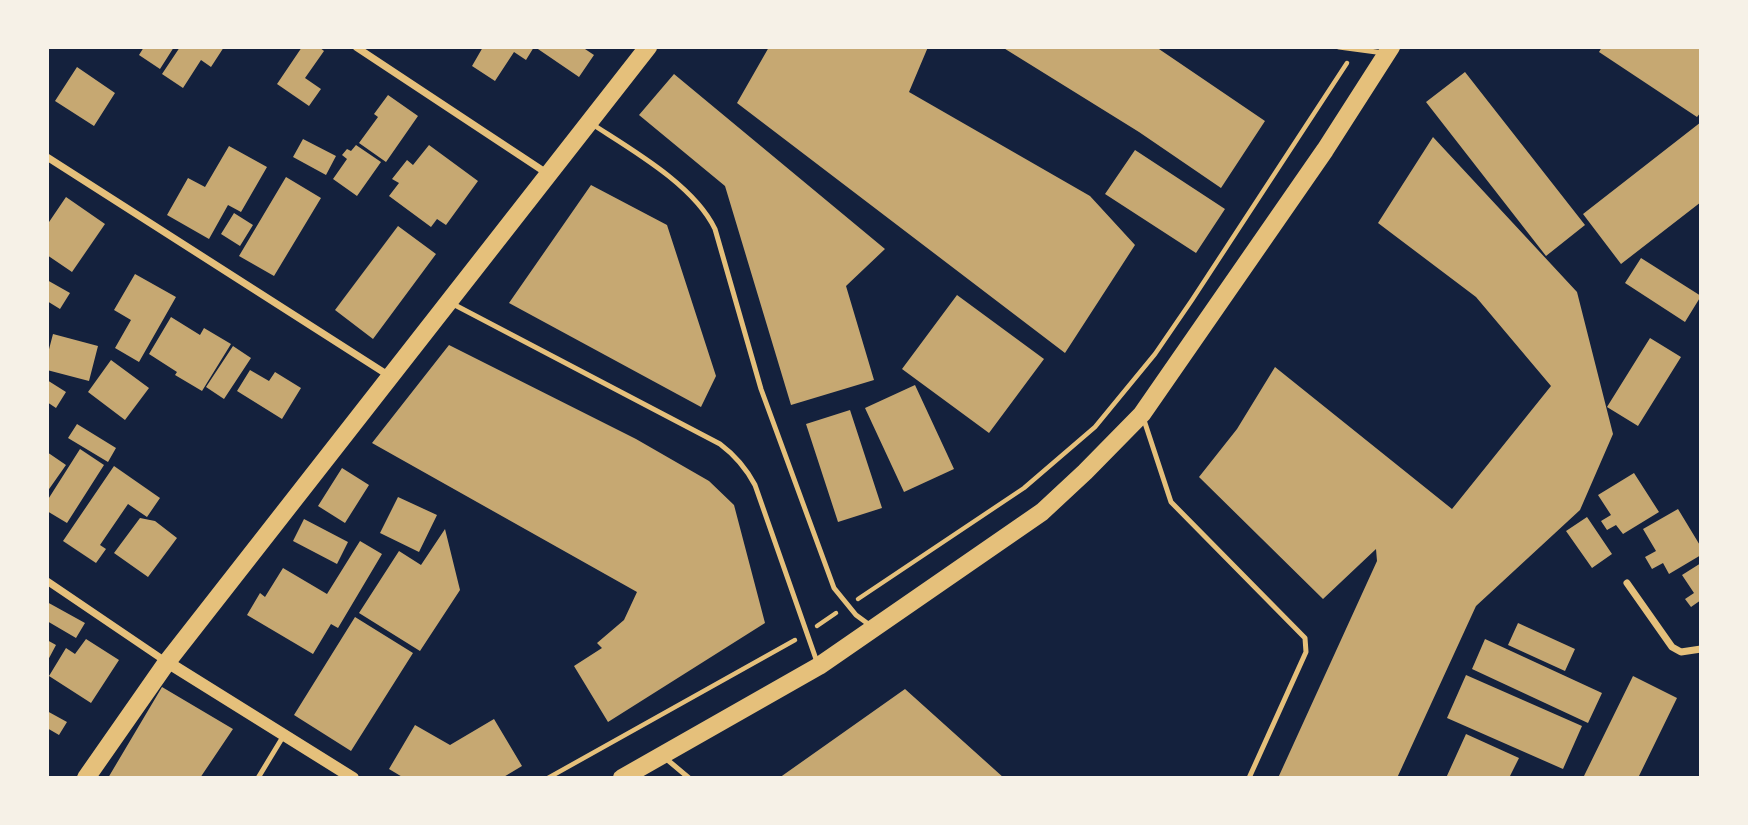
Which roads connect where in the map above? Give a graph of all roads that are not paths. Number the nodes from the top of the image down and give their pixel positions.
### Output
1 (356, 47) edge
2 (648, 47) edge
3 (1339, 47) edge
4 (1389, 50) edge
5 (589, 122) junction
6 (47, 156) edge
7 (548, 174) junction
8 (448, 302) junction
9 (392, 377) junction
10 (1142, 414) junction
11 (47, 581) edge
12 (1627, 583) dead end
13 (874, 627) junction
14 (1701, 649) edge
15 (167, 662) junction
16 (819, 666) junction
17 (284, 735) junction
18 (662, 755) junction
19 (86, 778) edge
20 (258, 778) edge
21 (354, 778) edge
22 (622, 778) edge
23 (689, 778) edge
24 (1249, 778) edge

1 - 7 street
2 - 5 main road
3 - 4 lane
4 - 10 main road
5 - 7 main road
5 - 13 lane
6 - 9 street
7 - 8 main road
8 - 9 main road
8 - 16 lane
9 - 15 main road
10 - 13 main road
10 - 24 lane
11 - 15 street
12 - 14 street
13 - 16 main road
15 - 17 street
15 - 19 main road
16 - 18 main road
17 - 20 lane
17 - 21 street
18 - 22 main road
18 - 23 lane

